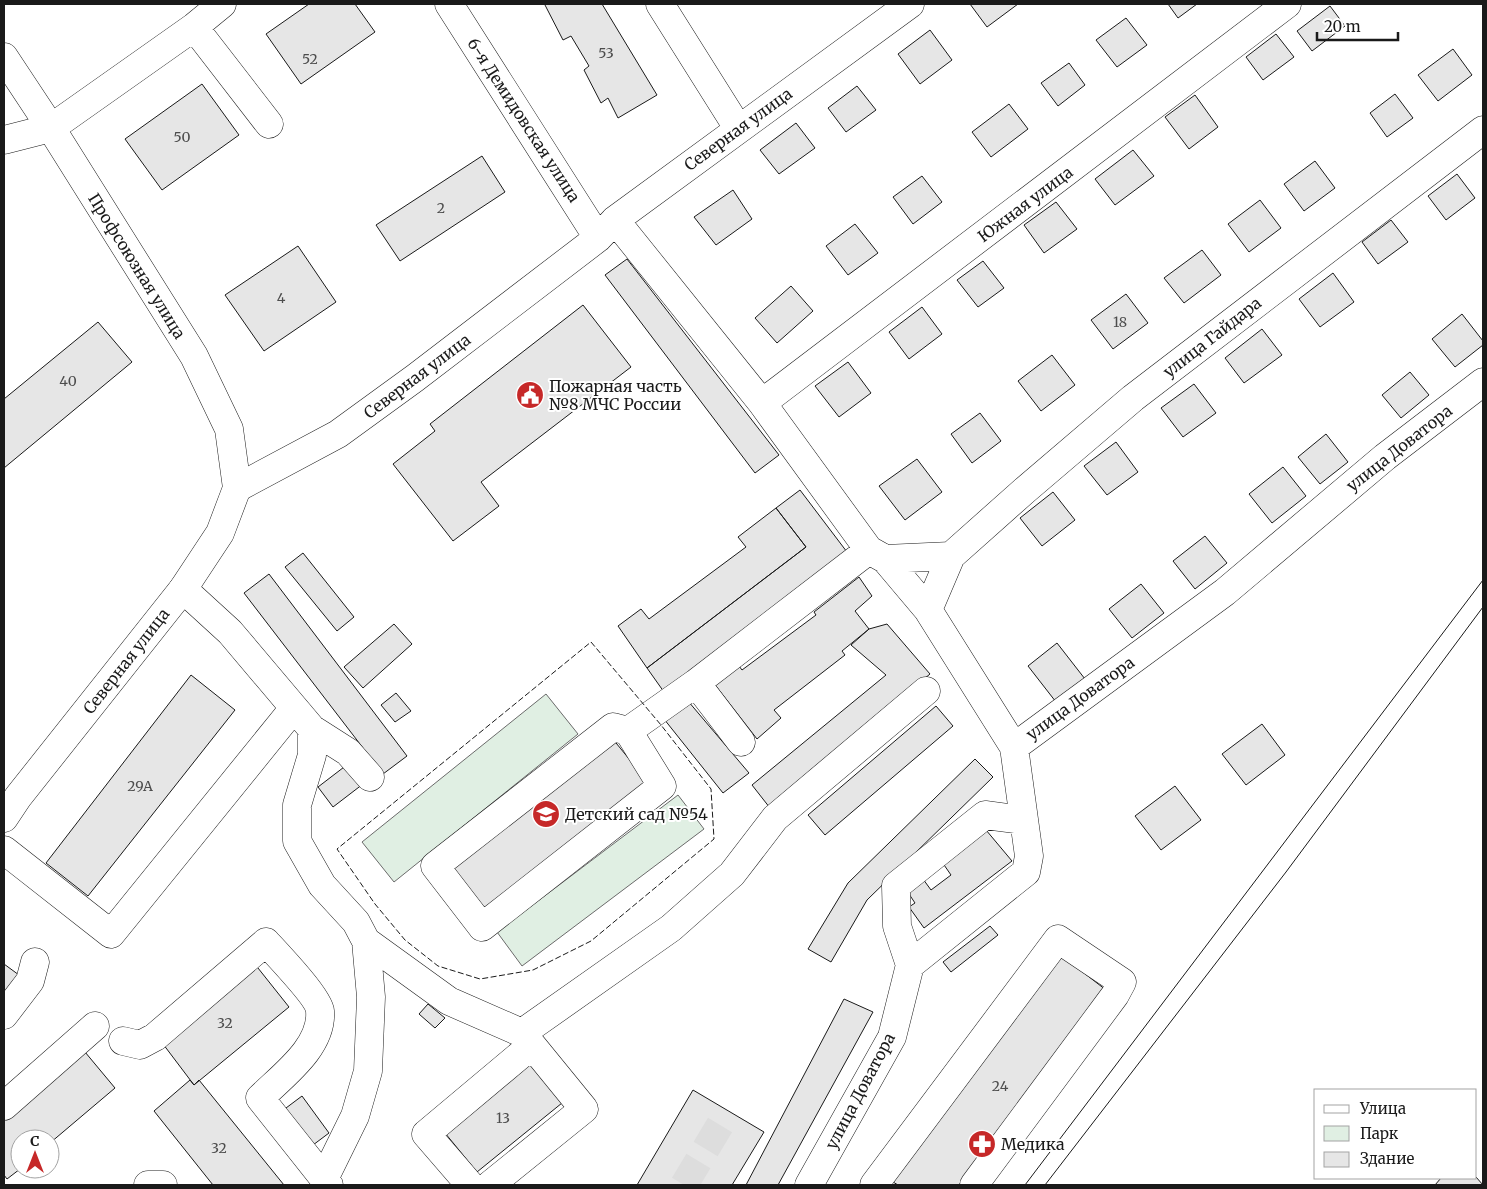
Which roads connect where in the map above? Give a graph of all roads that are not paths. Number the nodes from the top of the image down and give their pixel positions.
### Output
1 (222, 4) edge
2 (449, 4) edge
3 (660, 4) edge
4 (909, 4) edge
5 (1287, 4) edge
6 (194, 27) junction
7 (4, 57) edge
8 (269, 124) dead end
9 (51, 128) junction
10 (738, 128) junction
11 (1483, 130) edge
12 (4, 140) edge
13 (606, 229) junction
14 (1483, 382) edge
15 (762, 403) junction
16 (237, 488) junction
17 (877, 555) junction
18 (951, 556) junction
19 (183, 589) junction
20 (928, 610) junction
21 (696, 683) junction
22 (926, 691) dead end
23 (294, 708) junction
24 (312, 730) junction
25 (628, 731) junction
26 (741, 742) dead end
27 (1014, 747) junction
28 (370, 777) dead end
29 (4, 818) edge
30 (1023, 820) junction
31 (4, 850) edge
32 (366, 941) junction
33 (35, 962) dead end
34 (910, 965) junction
35 (4, 1015) edge
36 (96, 1026) dead end
37 (527, 1040) junction
38 (123, 1041) dead end
39 (4, 1106) edge
40 (326, 1182) edge
41 (148, 1185) edge
42 (163, 1185) edge
43 (470, 1185) edge
44 (490, 1185) edge
45 (809, 1185) edge
46 (874, 1185) edge
47 (974, 1185) edge

1 - 6 street
2 - 13 street, 6-я Демидовская улица
3 - 10 street
4 - 10 street, Северная улица
5 - 15 street, Южная улица
6 - 8 street
6 - 9 street
7 - 9 street, Профсоюзная улица
9 - 12 street
9 - 16 street, Профсоюзная улица
10 - 13 street, Северная улица
11 - 18 street, улица Гайдара
13 - 15 street, 6-я Демидовская улица
13 - 16 street, Северная улица
14 - 27 street, улица Доватора
15 - 17 street, 6-я Демидовская улица
16 - 19 street, Северная улица
17 - 18 street
17 - 20 street, 6-я Демидовская улица
17 - 21 street
18 - 20 street
19 - 23 street
19 - 29 street, Северная улица
20 - 27 street, 6-я Демидовская улица
21 - 25 street
21 - 26 street
22 - 37 street
23 - 24 street
23 - 31 street
24 - 28 street
24 - 32 street
25 - 25 street
27 - 30 street, улица Доватора
30 - 34 street, улица Доватора
30 - 34 street
32 - 37 street
32 - 40 street
33 - 35 street
34 - 45 street, улица Доватора
36 - 39 street
37 - 43 street
37 - 44 street
38 - 40 street
41 - 42 street
46 - 47 street

